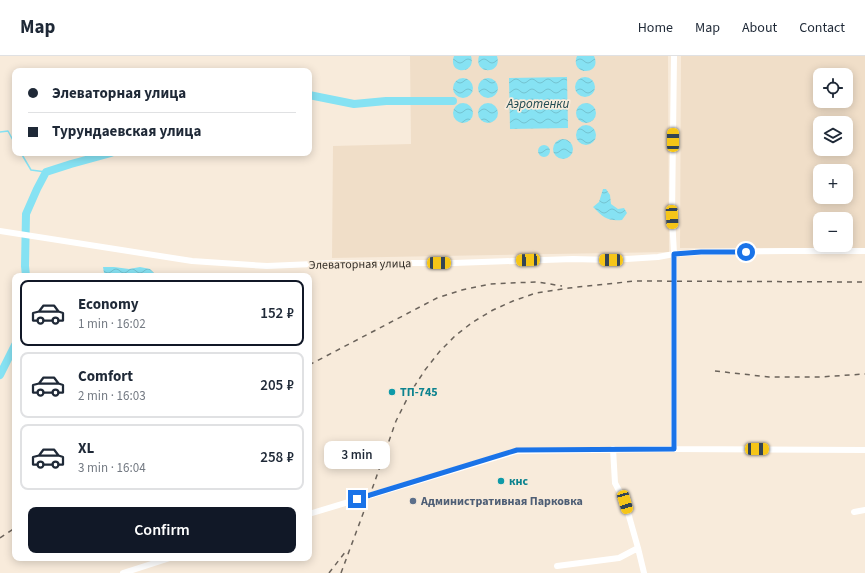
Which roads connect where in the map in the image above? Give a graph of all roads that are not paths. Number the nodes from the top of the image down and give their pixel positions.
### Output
1 (674, 56) edge
2 (0, 231) edge
3 (865, 251) edge
4 (674, 254) junction
5 (613, 449) junction
6 (674, 449) junction
7 (865, 450) edge
8 (865, 510) edge
9 (854, 512) dead end
10 (312, 513) edge
11 (638, 548) junction
12 (161, 561) edge
13 (557, 566) dead end
14 (123, 573) edge
15 (644, 573) edge

1 - 4 street
2 - 4 street, Элеваторная улица
3 - 4 street, Элеваторная улица
4 - 6 street
5 - 6 street
5 - 10 street
5 - 11 street
6 - 7 street
8 - 9 street
11 - 13 street
11 - 15 street
12 - 14 street

